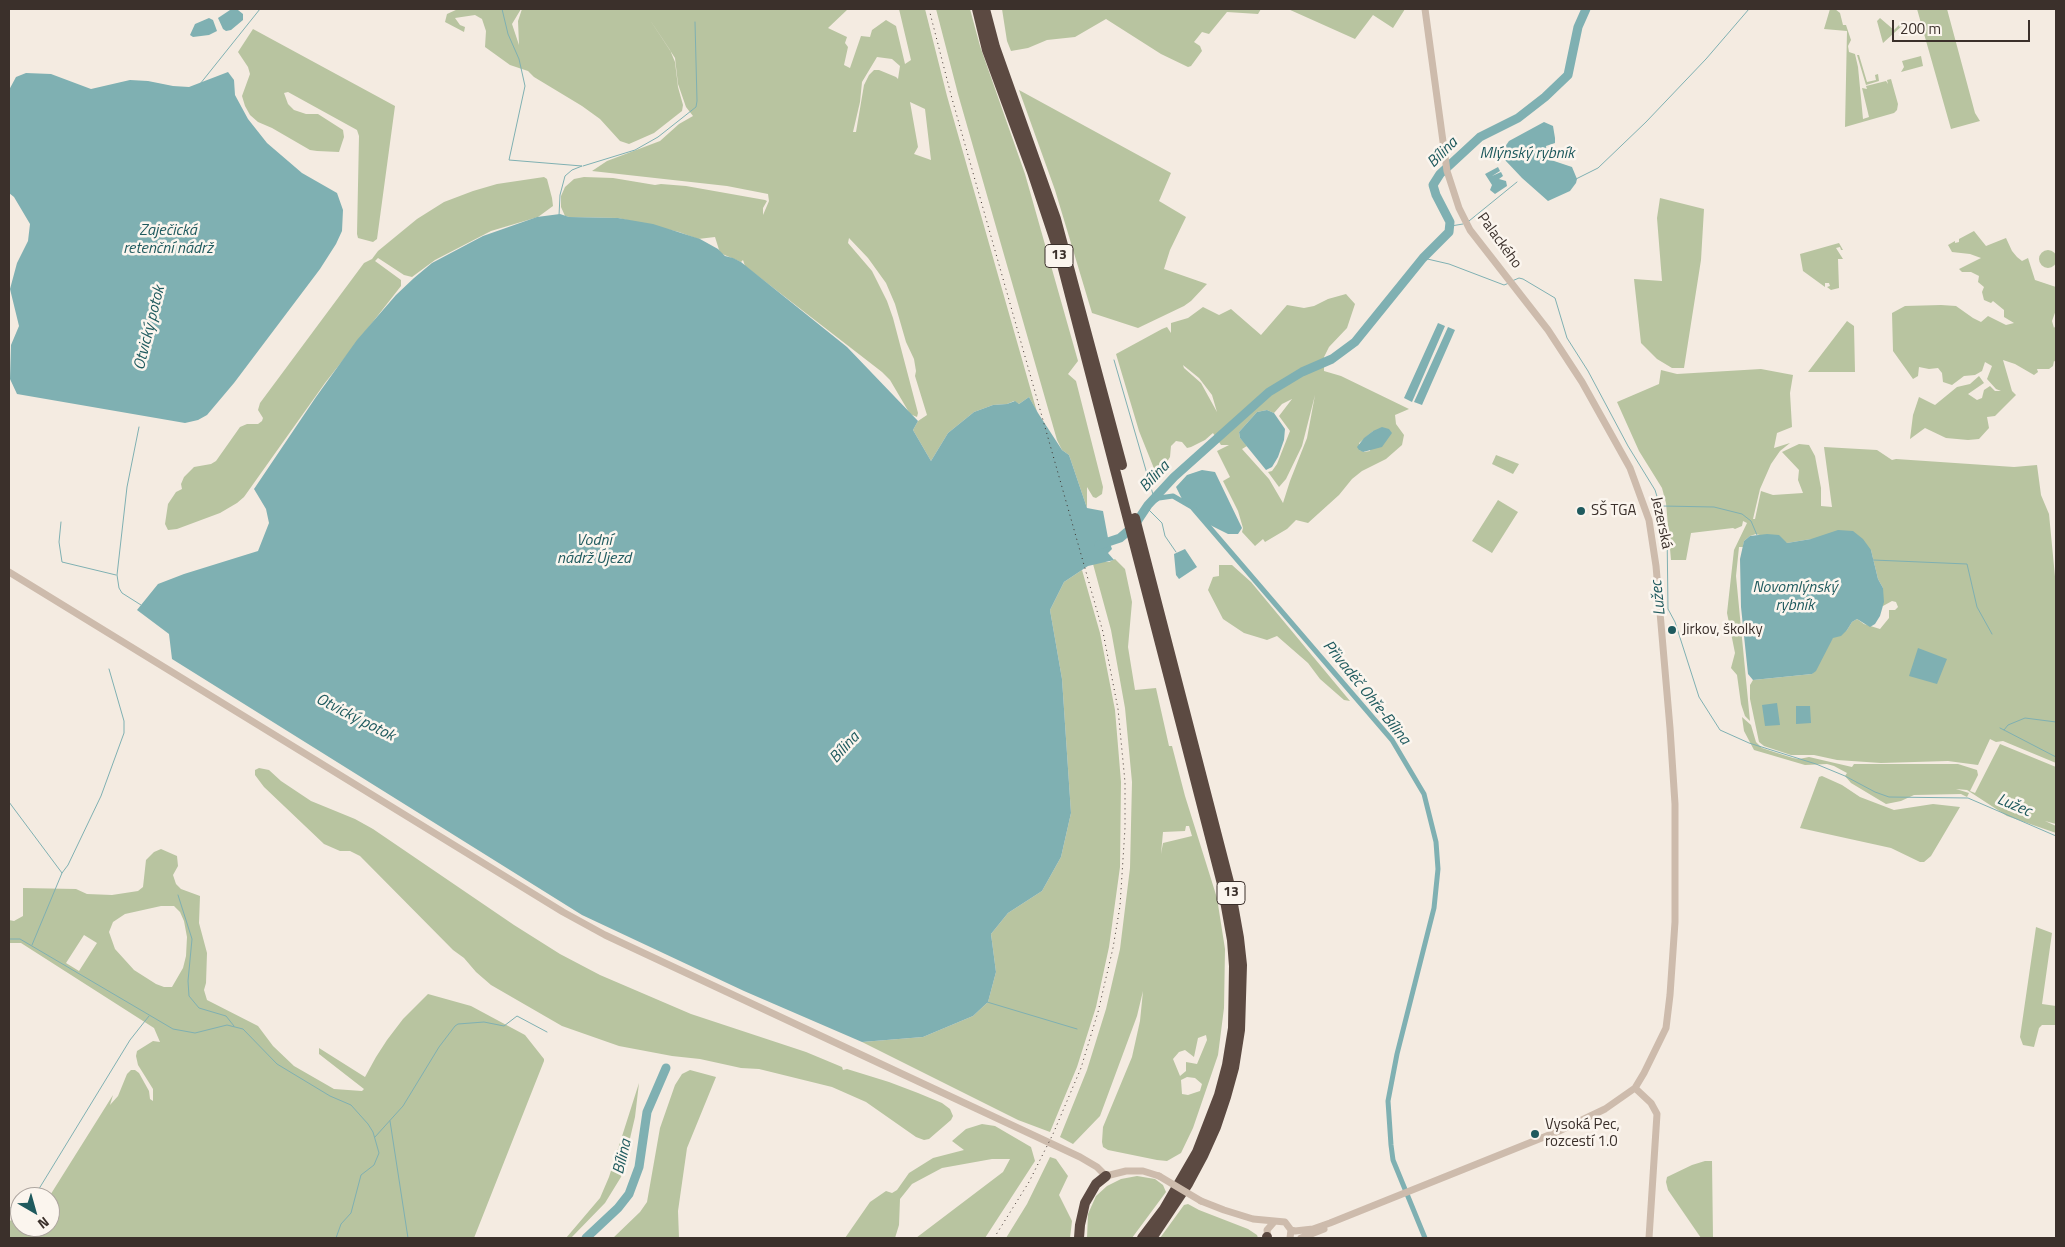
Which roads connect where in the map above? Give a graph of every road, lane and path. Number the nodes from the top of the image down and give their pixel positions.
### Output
1 (977, 9) edge
2 (985, 9) edge
3 (1425, 9) edge
4 (1582, 382) joint
5 (9, 572) edge
6 (1635, 1088) junction
7 (1106, 1176) junction
8 (1367, 1208) junction
9 (1252, 1219) junction
10 (1274, 1222) junction
11 (1291, 1230) junction
12 (1267, 1236) edge
13 (1079, 1238) edge
14 (1142, 1238) edge
15 (1152, 1238) edge
16 (1290, 1238) edge
17 (1301, 1238) edge
18 (1649, 1238) edge

1 - 14 highway, 13
2 - 15 highway, 13
3 - 4 street, Palackého
4 - 6 street, Jezerská
5 - 7 street
6 - 8 street
6 - 18 street
7 - 9 street, bridge
7 - 13 highway
8 - 11 street
8 - 17 street
9 - 10 street
9 - 12 street
10 - 11 street
10 - 12 street
11 - 16 street

